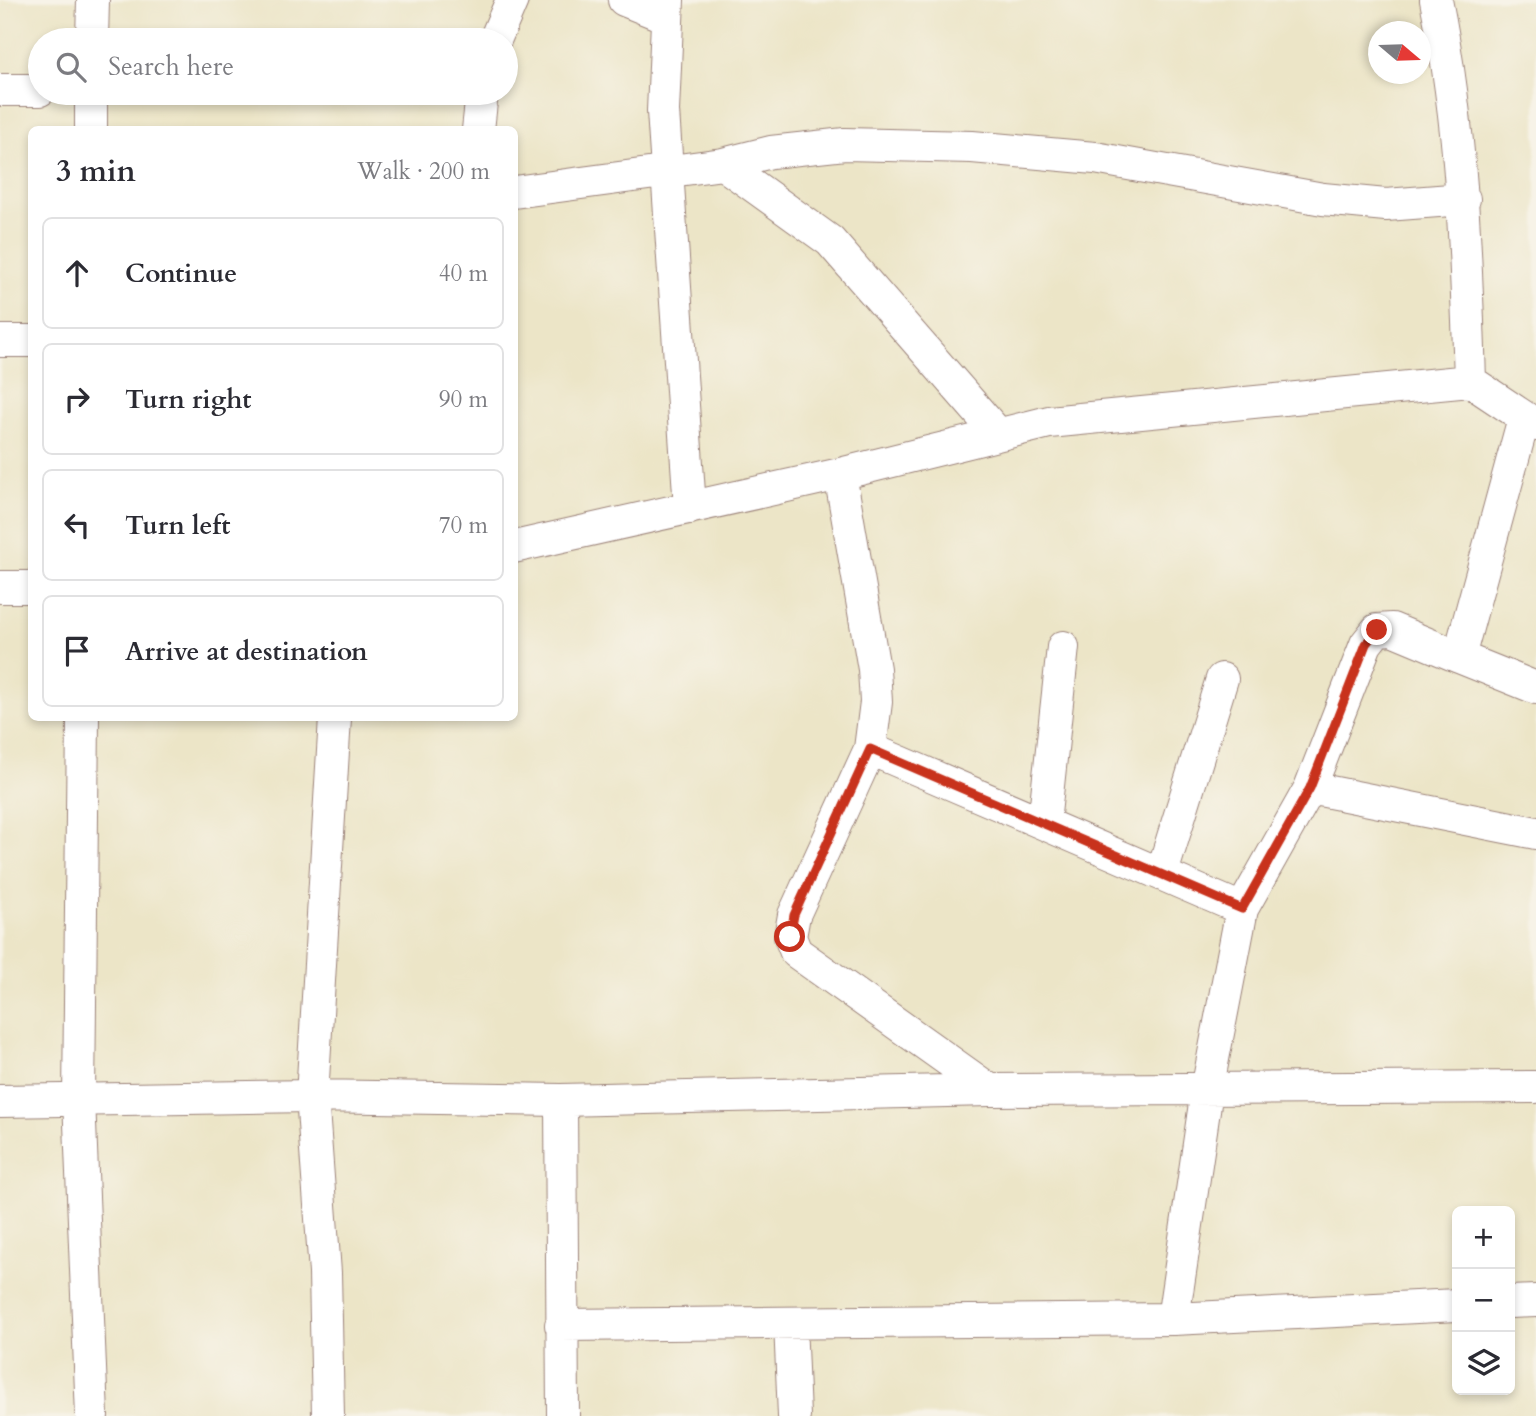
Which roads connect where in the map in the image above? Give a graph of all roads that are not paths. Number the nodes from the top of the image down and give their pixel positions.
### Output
1 (93, 0) edge
2 (512, 0) edge
3 (624, 0) edge
4 (1436, 0) edge
5 (667, 8) edge
6 (92, 28) edge
7 (500, 28) edge
8 (0, 90) edge
9 (28, 90) edge
10 (92, 105) edge
11 (481, 105) edge
12 (91, 126) edge
13 (478, 126) edge
14 (723, 164) junction
15 (669, 170) junction
16 (518, 191) edge
17 (1464, 199) junction
18 (0, 341) edge
19 (28, 341) edge
20 (1470, 381) junction
21 (1530, 422) edge
22 (998, 434) junction
23 (840, 474) junction
24 (690, 508) junction
25 (520, 539) edge
26 (0, 587) edge
27 (28, 587) edge
28 (1063, 647) dead end
29 (1459, 657) junction
30 (1222, 679) dead end
31 (1536, 688) edge
32 (83, 721) edge
33 (335, 721) edge
34 (870, 749) junction
35 (1310, 788) junction
36 (1044, 823) junction
37 (1536, 832) edge
38 (1162, 873) junction
39 (1242, 909) junction
40 (1536, 1087) edge
41 (989, 1090) junction
42 (1206, 1090) junction
43 (312, 1096) junction
44 (79, 1099) junction
45 (561, 1100) junction
46 (0, 1101) edge
47 (1536, 1301) edge
48 (1515, 1302) edge
49 (1452, 1305) edge
50 (1173, 1319) junction
51 (790, 1323) junction
52 (561, 1325) junction
53 (92, 1416) edge
54 (328, 1416) edge
55 (563, 1416) edge
56 (794, 1416) edge

1 - 6 street
2 - 7 street
3 - 5 street
4 - 17 street
5 - 15 street
8 - 9 street
10 - 12 street
11 - 13 street
14 - 15 street
14 - 17 street
14 - 22 street
15 - 16 street
15 - 24 street
17 - 20 street
18 - 19 street
20 - 21 street
20 - 22 street
21 - 29 street
22 - 23 street
23 - 24 street
23 - 34 street
24 - 25 street
26 - 27 street
28 - 36 street
29 - 31 street
29 - 35 street
30 - 38 street
32 - 44 street
33 - 43 street
34 - 36 street
34 - 41 street
35 - 37 street
35 - 39 street
36 - 38 street
38 - 39 street
39 - 42 street
40 - 42 street
41 - 42 street
41 - 45 street
42 - 50 street
43 - 44 street
43 - 45 street
43 - 54 street
44 - 46 street
44 - 53 street
45 - 52 street
47 - 48 street
49 - 50 street
50 - 51 street
51 - 52 street
51 - 56 street
52 - 55 street

